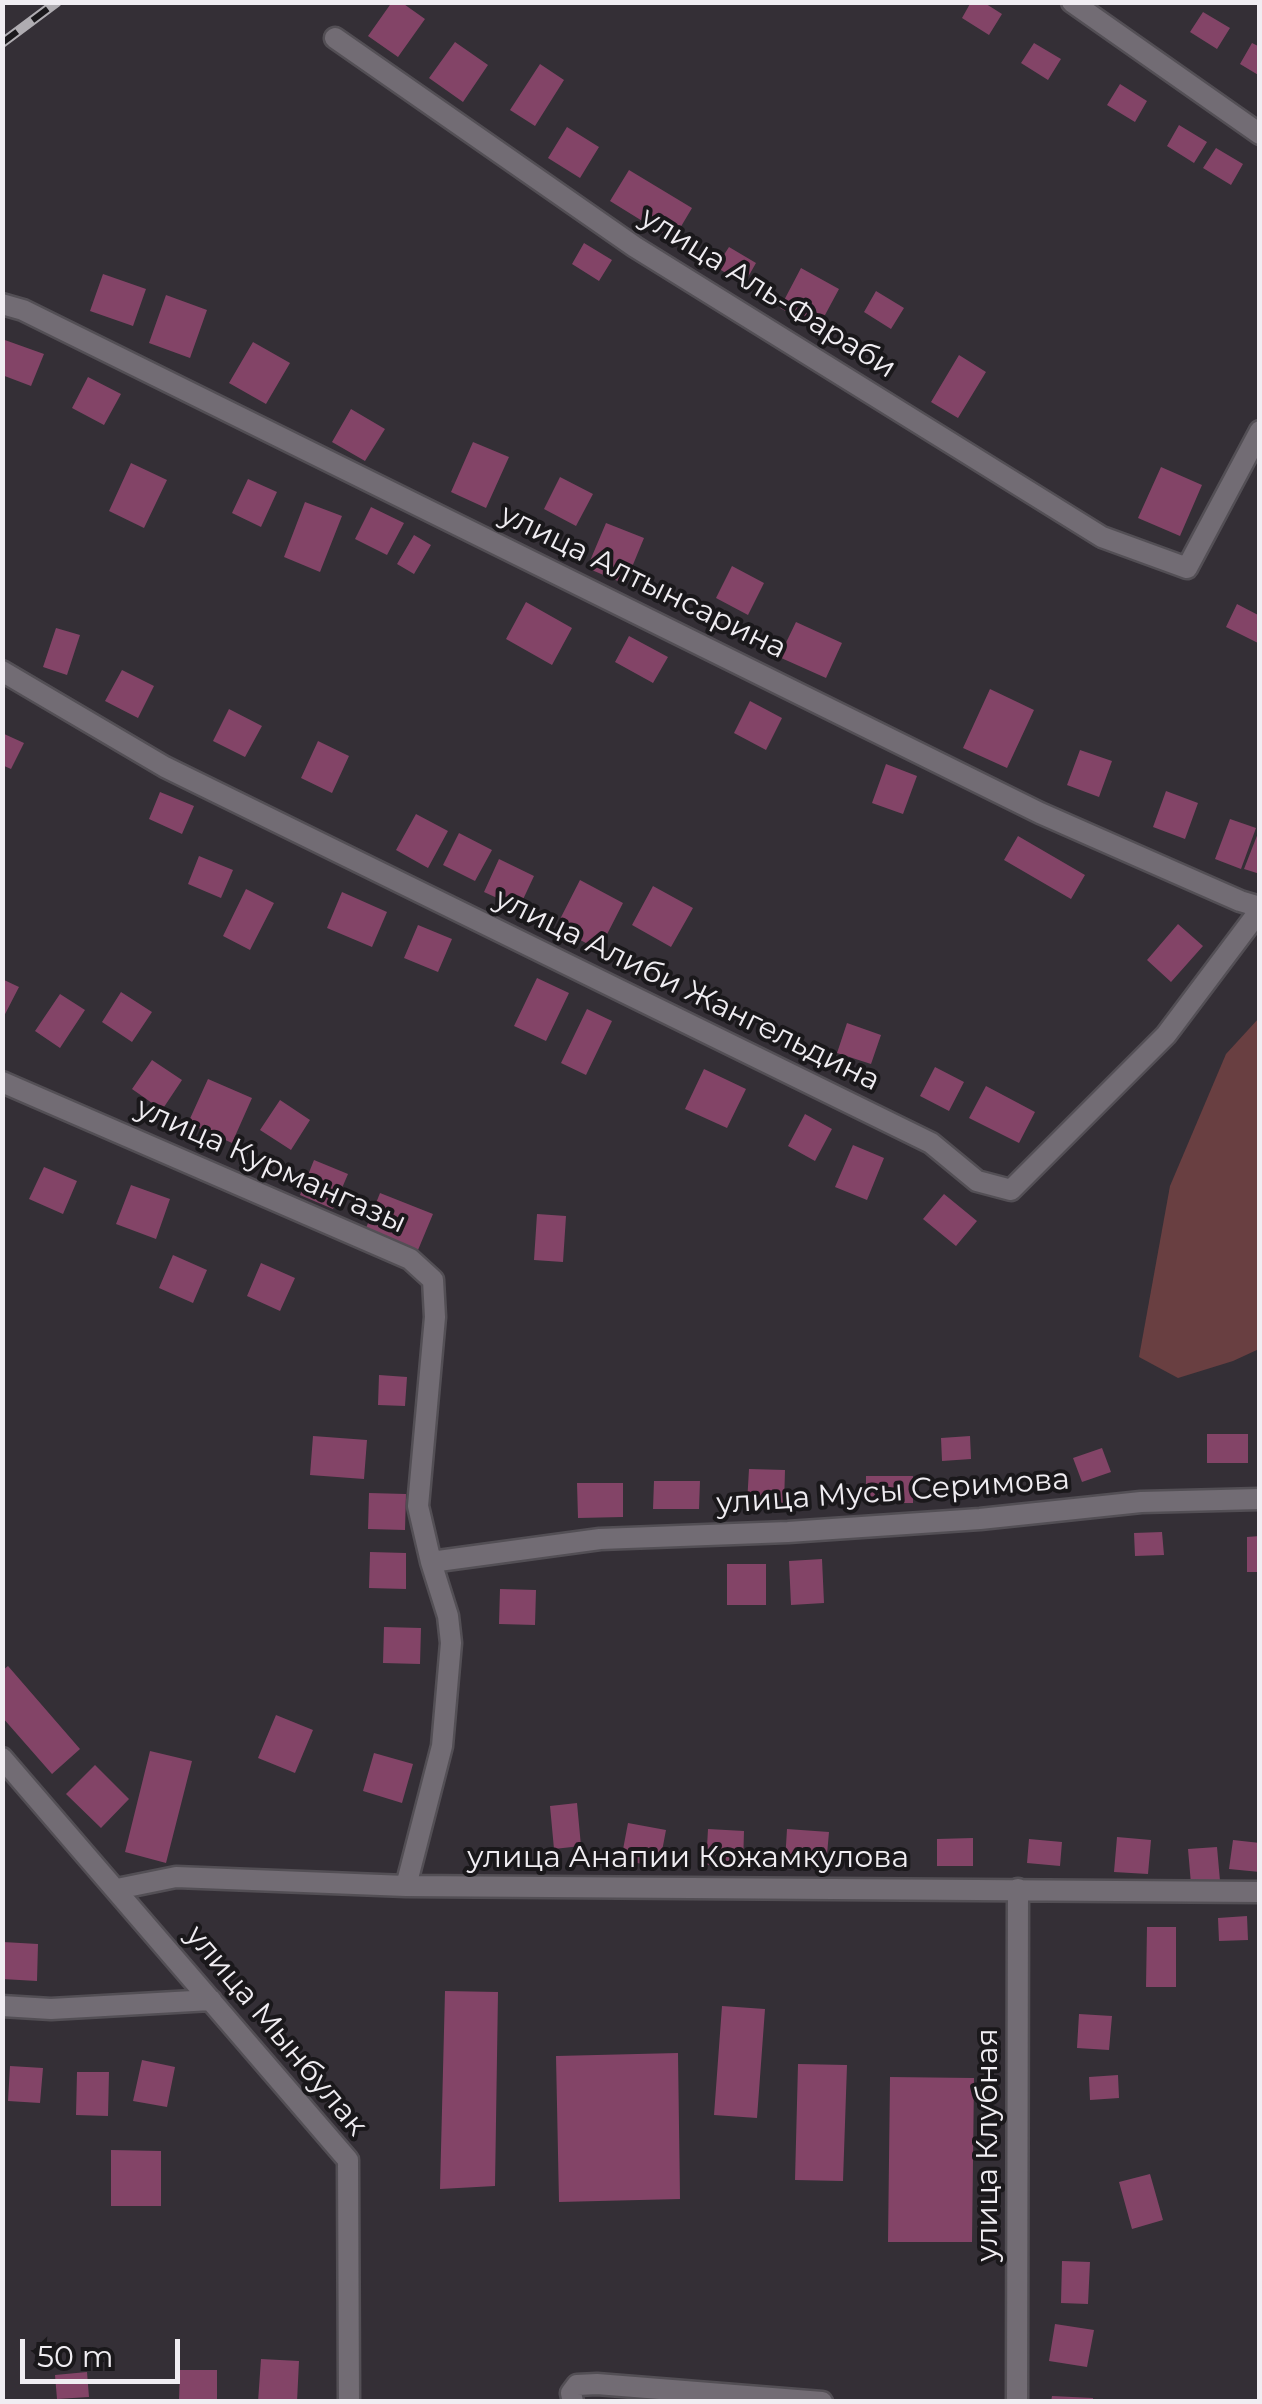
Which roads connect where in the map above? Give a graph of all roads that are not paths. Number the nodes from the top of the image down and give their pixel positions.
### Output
1 (1072, 2) edge
2 (335, 38) dead end
3 (1260, 134) edge
4 (2, 304) edge
5 (1260, 431) edge
6 (2, 671) edge
7 (1260, 908) edge
8 (2, 1082) edge
9 (1260, 1499) edge
10 (431, 1562) junction
11 (2, 1758) edge
12 (406, 1886) junction
13 (1018, 1888) junction
14 (117, 1890) junction
15 (1260, 1892) edge
16 (211, 2000) junction
17 (2, 2006) edge
18 (349, 2402) edge
19 (573, 2402) edge
20 (822, 2402) edge
21 (1017, 2402) edge

1 - 3 street
2 - 5 street, улица Аль-Фараби
4 - 7 street, улица Алтынсарина
6 - 7 street, улица Алиби Жангельдина
8 - 10 street, улица Курмангазы
9 - 10 street, улица Мусы Серимова
10 - 12 street
11 - 14 street, улица Мынбулак
12 - 13 street, улица Анапии Кожамкулова
12 - 14 street, улица Анапии Кожамкулова
13 - 15 street, улица Анапии Кожамкулова
13 - 21 street, улица Клубная
14 - 16 street, улица Мынбулак
16 - 17 street
16 - 18 street, улица Мынбулак
19 - 20 street

